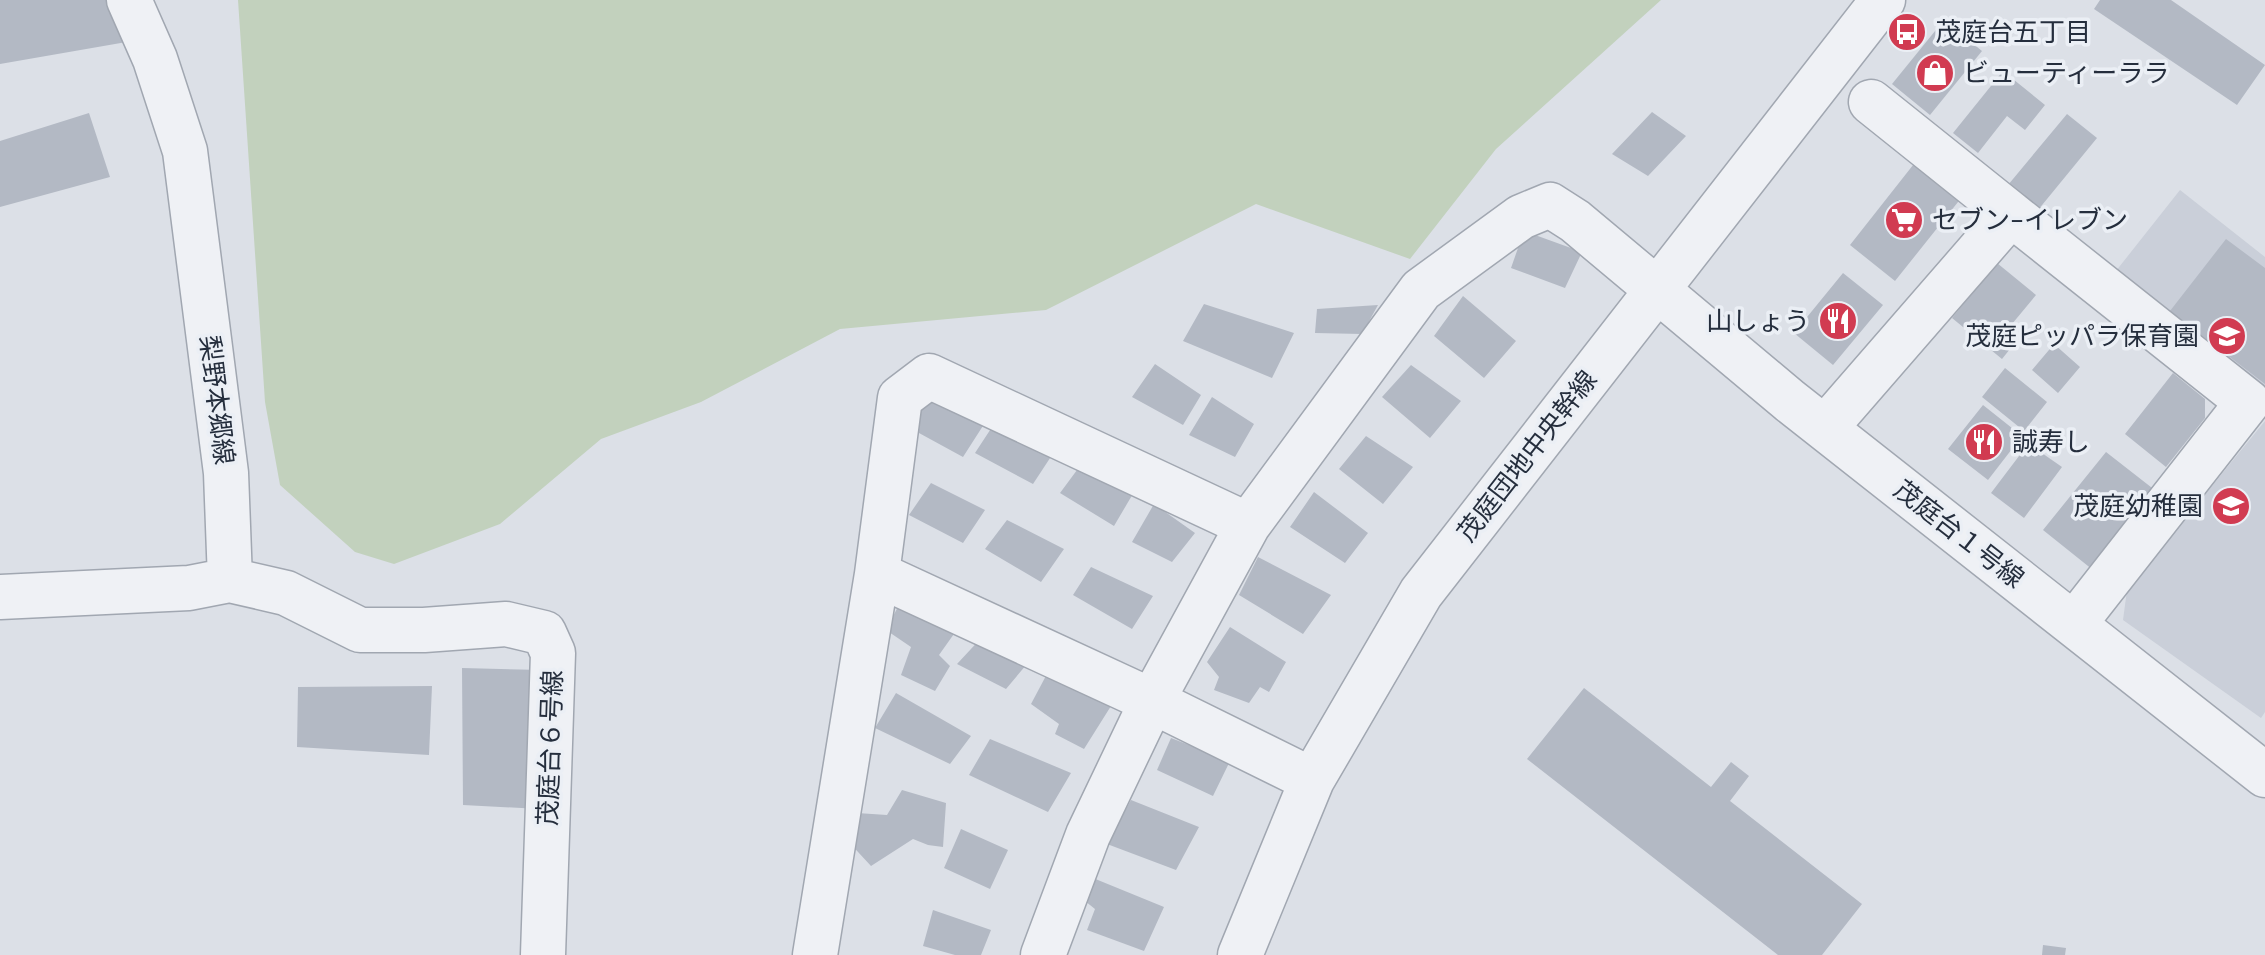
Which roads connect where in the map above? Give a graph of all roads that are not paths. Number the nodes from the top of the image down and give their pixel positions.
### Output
1 (129, 0) edge
2 (1883, 0) edge
3 (1871, 102) dead end
4 (2011, 214) junction
5 (1656, 289) junction
6 (1825, 428) junction
7 (1248, 525) junction
8 (877, 574) junction
9 (230, 580) junction
10 (0, 597) edge
11 (2074, 624) junction
12 (1152, 701) junction
13 (2265, 775) edge
14 (1312, 780) junction
15 (543, 955) edge
16 (815, 955) edge
17 (1043, 955) edge
18 (1240, 955) edge

1 - 9 street, 梨野本郷線
2 - 5 street, 茂庭団地中央幹線
3 - 4 street
4 - 6 street
4 - 11 street
5 - 6 street, 茂庭台１号線
5 - 7 street, 茂庭台１号線
5 - 14 street, 茂庭団地中央幹線
6 - 11 street, 茂庭台１号線
7 - 8 street
7 - 12 street
8 - 12 street
8 - 16 street
9 - 10 street
9 - 15 street, 茂庭台６号線
11 - 13 street, 茂庭台１号線
12 - 14 street
12 - 17 street
14 - 18 street, 茂庭団地中央幹線

